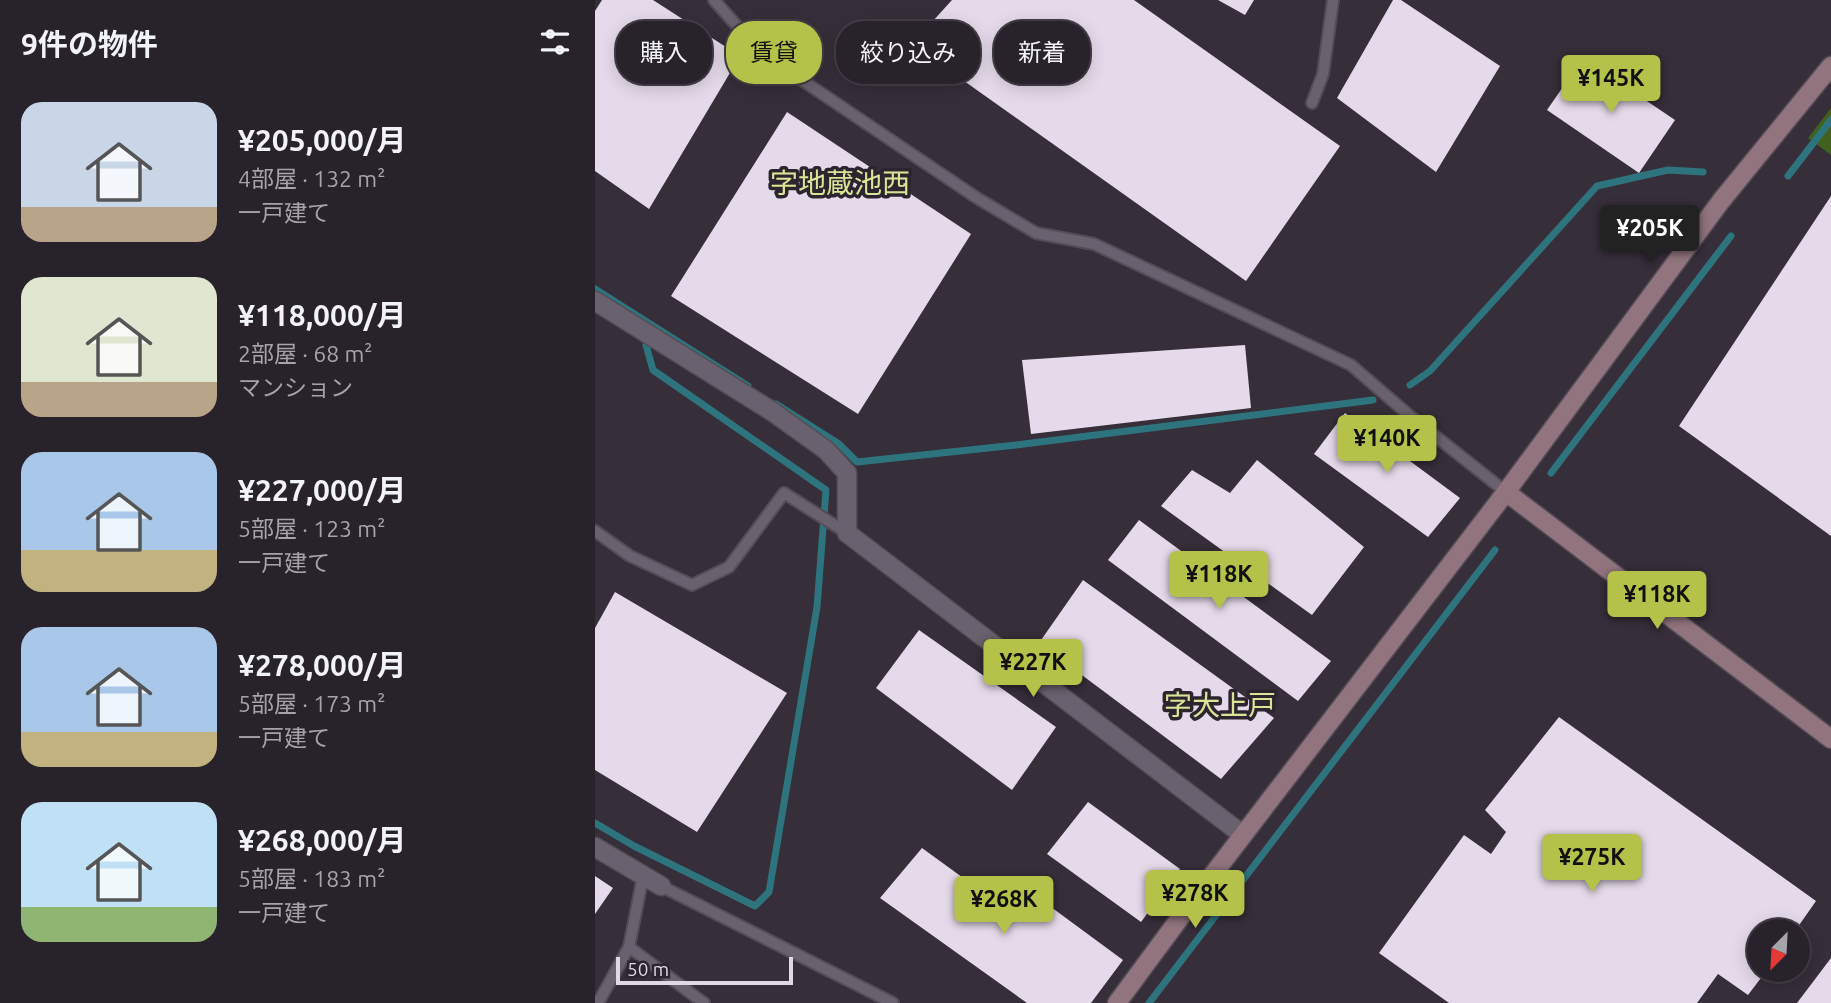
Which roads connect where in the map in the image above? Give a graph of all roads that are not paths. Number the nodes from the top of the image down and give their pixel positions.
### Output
1 (714, 0) edge
2 (1333, 0) edge
3 (1831, 66) edge
4 (1312, 103) dead end
5 (595, 301) edge
6 (1506, 492) junction
7 (840, 529) junction
8 (595, 531) edge
9 (1831, 739) edge
10 (1243, 835) junction
11 (595, 847) edge
12 (643, 876) junction
13 (661, 886) joint
14 (629, 947) junction
15 (599, 1003) edge
16 (704, 1003) edge
17 (893, 1003) edge
18 (1117, 1003) edge

1 - 6 lane
2 - 4 lane
3 - 6 street
5 - 7 street
6 - 9 street
6 - 10 street
7 - 8 lane
7 - 10 street
10 - 18 street
11 - 12 street
12 - 13 street
12 - 14 lane
13 - 17 lane
14 - 15 lane
14 - 16 lane

